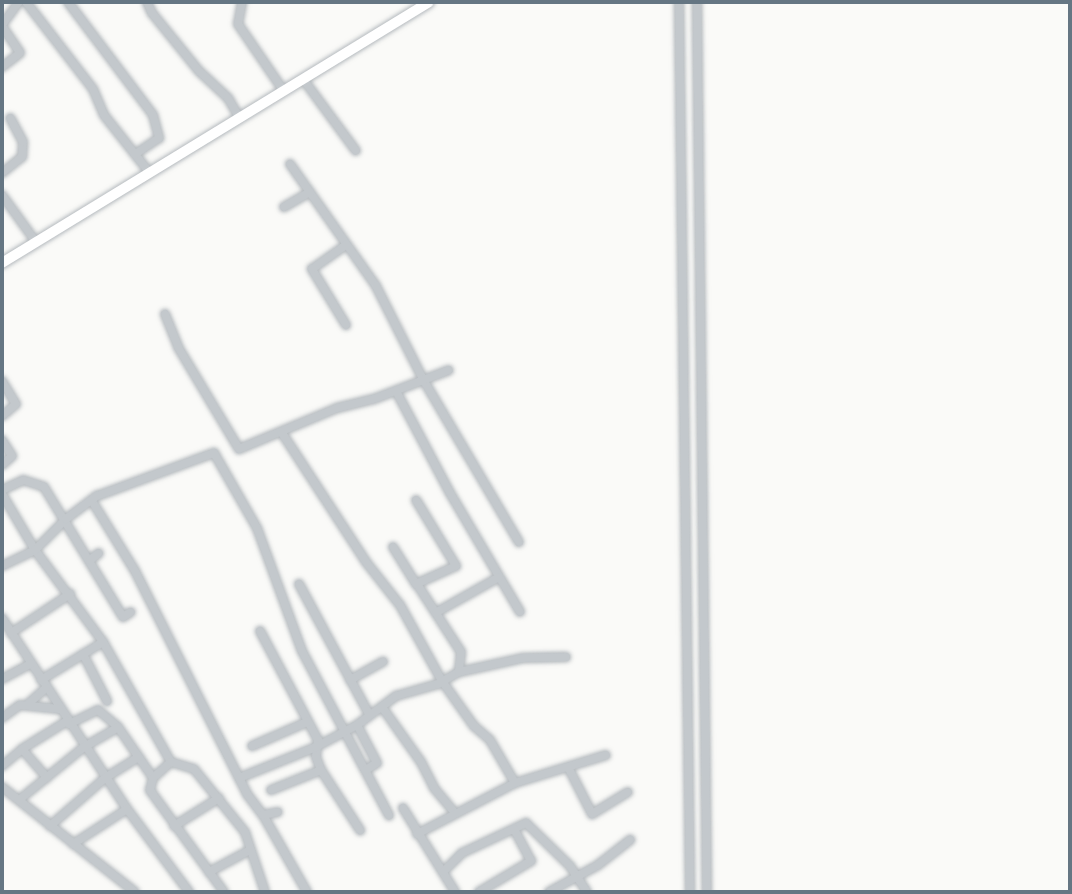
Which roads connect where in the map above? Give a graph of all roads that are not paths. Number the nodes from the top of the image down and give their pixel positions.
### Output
1 (19, 2) edge
2 (26, 2) edge
3 (68, 2) edge
4 (146, 2) edge
5 (242, 2) edge
6 (429, 2) edge
7 (679, 2) edge
8 (698, 2) edge
9 (2, 25) edge
10 (2, 67) edge
11 (303, 79) junction
12 (283, 90) junction
13 (239, 117) junction
14 (10, 118) dead end
15 (356, 151) dead end
16 (135, 154) junction
17 (290, 164) dead end
18 (149, 172) junction
19 (2, 173) edge
20 (310, 192) junction
21 (2, 195) edge
22 (284, 207) dead end
23 (36, 242) junction
24 (346, 245) junction
25 (2, 263) edge
26 (164, 314) dead end
27 (346, 325) dead end
28 (449, 370) dead end
29 (2, 381) edge
30 (424, 381) junction
31 (396, 391) junction
32 (2, 416) edge
33 (282, 433) junction
34 (2, 440) edge
35 (2, 465) edge
36 (2, 492) edge
37 (416, 500) dead end
38 (92, 501) junction
39 (66, 519) junction
40 (519, 542) dead end
41 (393, 547) dead end
42 (35, 550) junction
43 (99, 553) dead end
44 (90, 560) junction
45 (4, 562) edge
46 (499, 577) junction
47 (299, 584) dead end
48 (417, 584) junction
49 (70, 594) junction
50 (131, 612) dead end
51 (437, 612) junction
52 (520, 612) dead end
53 (2, 618) edge
54 (260, 631) dead end
55 (11, 633) junction
56 (103, 642) junction
57 (83, 654) junction
58 (566, 657) dead end
59 (383, 662) dead end
60 (30, 664) junction
61 (459, 671) junction
62 (2, 678) edge
63 (41, 680) junction
64 (350, 680) junction
65 (442, 681) junction
66 (46, 688) junction
67 (107, 701) dead end
68 (28, 704) junction
69 (382, 707) junction
70 (59, 709) junction
71 (369, 714) junction
72 (2, 718) edge
73 (68, 722) junction
74 (307, 722) junction
75 (357, 724) junction
76 (118, 727) junction
77 (344, 731) junction
78 (253, 746) dead end
79 (85, 747) junction
80 (316, 747) junction
81 (22, 749) junction
82 (606, 755) dead end
83 (139, 757) junction
84 (171, 762) junction
85 (2, 766) edge
86 (568, 766) junction
87 (321, 770) junction
88 (366, 770) junction
89 (47, 778) junction
90 (105, 778) junction
91 (153, 778) junction
92 (239, 778) junction
93 (514, 783) junction
94 (2, 787) edge
95 (271, 790) dead end
96 (628, 792) dead end
97 (219, 798) junction
98 (19, 800) junction
99 (403, 808) dead end
100 (127, 810) junction
101 (278, 812) dead end
102 (455, 813) junction
103 (264, 815) junction
104 (389, 815) dead end
105 (50, 826) junction
106 (174, 826) junction
107 (360, 830) dead end
108 (514, 830) junction
109 (417, 834) junction
110 (630, 841) dead end
111 (73, 844) junction
112 (250, 850) junction
113 (444, 871) junction
114 (209, 872) junction
115 (577, 878) junction
116 (221, 889) edge
117 (449, 891) edge
118 (135, 892) edge
119 (189, 892) edge
120 (209, 892) edge
121 (265, 892) edge
122 (307, 892) edge
123 (479, 892) edge
124 (550, 892) edge
125 (587, 892) edge
126 (690, 892) edge
127 (707, 892) edge

1 - 9 street
2 - 16 street
3 - 16 street
4 - 13 street
5 - 12 street
6 - 11 main road
7 - 126 street
8 - 127 street
9 - 10 street
11 - 12 main road
11 - 15 street
12 - 13 main road
13 - 18 main road
14 - 19 street
16 - 18 street
17 - 20 street
18 - 23 main road
20 - 22 street
20 - 24 street
21 - 23 street
23 - 25 main road
24 - 27 street
24 - 30 street
26 - 33 street
28 - 30 street
29 - 32 street
30 - 31 street
30 - 40 street
31 - 33 street
31 - 46 street
33 - 65 street
34 - 35 street
36 - 39 street
36 - 42 street
37 - 48 street
38 - 39 street
38 - 77 street
38 - 92 street
39 - 42 street
39 - 44 street
41 - 48 street
42 - 45 street
42 - 49 street
43 - 44 street
44 - 50 street
46 - 51 street
46 - 52 street
47 - 64 street
48 - 51 street
49 - 55 street
49 - 56 street
51 - 61 street
53 - 55 street
54 - 74 street
55 - 60 street
56 - 57 street
56 - 84 street
57 - 63 street
57 - 67 street
58 - 61 street
59 - 64 street
60 - 62 street
60 - 63 street
61 - 65 street
63 - 66 street
64 - 71 street
65 - 69 street
65 - 93 street
66 - 68 street
66 - 70 street
68 - 70 street
68 - 72 street
69 - 71 street
69 - 102 street
70 - 73 street
71 - 75 street
73 - 76 street
73 - 79 street
73 - 81 street
74 - 78 street
74 - 80 street
75 - 77 street
75 - 88 street
76 - 79 street
76 - 83 street
77 - 80 street
77 - 88 street
79 - 89 street
79 - 90 street
80 - 87 street
80 - 92 street
81 - 85 street
81 - 89 street
82 - 86 street
83 - 90 street
83 - 91 street
84 - 91 street
84 - 97 street
86 - 93 street
86 - 96 street
87 - 95 street
87 - 107 street
88 - 104 street
89 - 98 street
90 - 100 street
90 - 105 street
91 - 106 street
92 - 103 street
93 - 102 street
94 - 98 street
97 - 106 street
97 - 112 street
98 - 105 street
99 - 109 street
100 - 111 street
100 - 119 street
101 - 103 street
102 - 109 street
103 - 122 street
105 - 111 street
106 - 114 street
108 - 113 street
108 - 115 street
108 - 123 street
109 - 113 street
110 - 115 street
111 - 118 street
112 - 114 street
112 - 121 street
113 - 117 street
114 - 116 street
115 - 124 street
115 - 125 street
116 - 120 street

